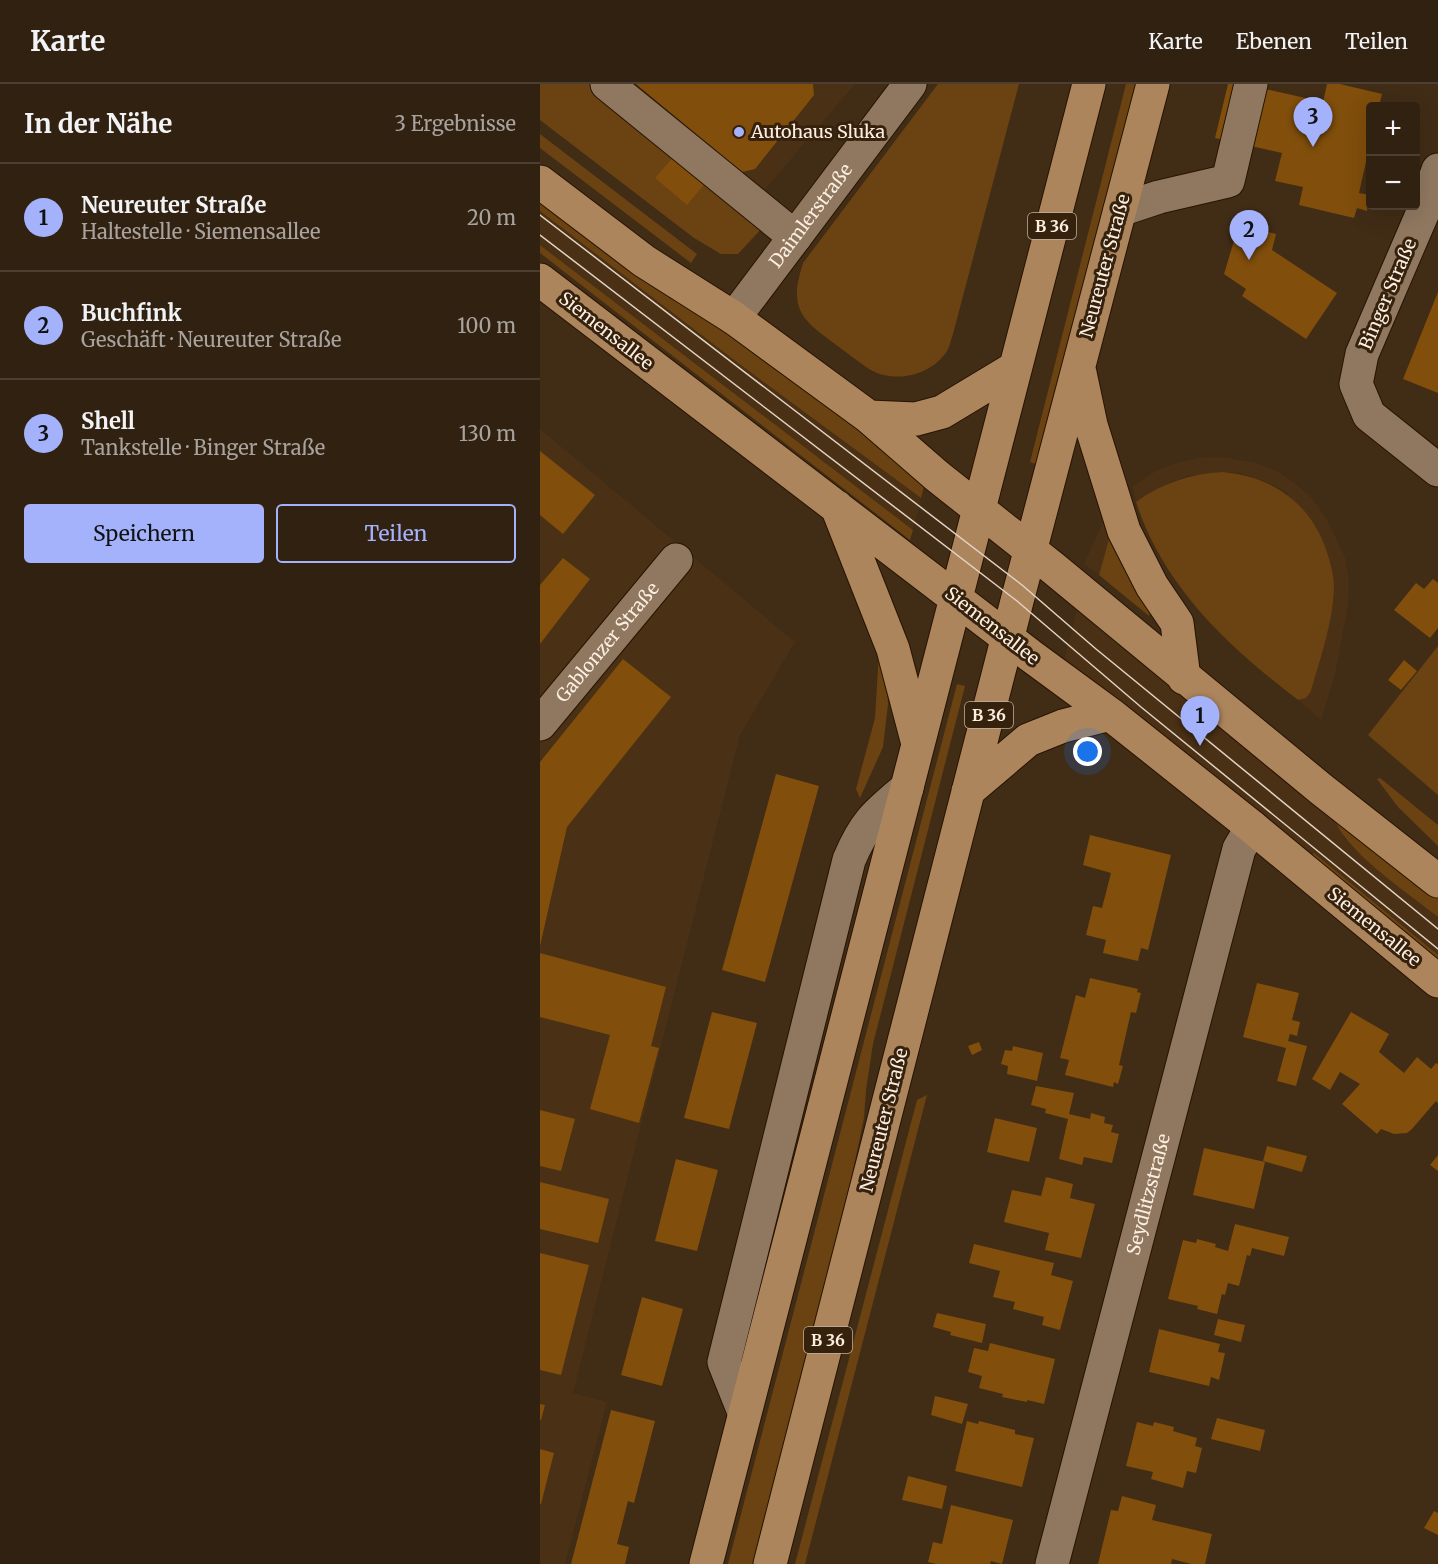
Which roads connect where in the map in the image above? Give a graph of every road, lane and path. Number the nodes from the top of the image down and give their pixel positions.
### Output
1 (607, 84) edge
2 (909, 84) edge
3 (1089, 84) edge
4 (1153, 84) edge
5 (1251, 84) edge
6 (1438, 170) edge
7 (540, 182) edge
8 (1120, 210) junction
9 (795, 237) junction
10 (540, 280) edge
11 (734, 318) junction
12 (1078, 365) junction
13 (1015, 368) junction
14 (869, 417) junction
15 (1438, 470) edge
16 (837, 507) junction
17 (978, 508) junction
18 (1031, 551) junction
19 (676, 560) dead end
20 (956, 598) junction
21 (1008, 638) junction
22 (1184, 678) junction
23 (1110, 714) junction
24 (540, 724) edge
25 (918, 745) junction
26 (968, 791) junction
27 (1252, 827) junction
28 (1438, 881) edge
29 (1438, 981) edge
30 (706, 1564) edge
31 (770, 1564) edge
32 (1052, 1564) edge

1 - 9 street
2 - 9 street, Daimlerstraße
3 - 13 main road, B 36
4 - 8 main road, Neureuter Straße / B 36
5 - 8 street
6 - 15 street, Binger Straße
7 - 11 main road
8 - 12 main road, Neureuter Straße / B 36
9 - 11 street, Daimlerstraße
10 - 16 main road, Siemensallee
11 - 14 main road
12 - 18 main road, Neureuter Straße / B 36
12 - 22 main road
13 - 14 main road
13 - 17 main road, B 36
14 - 17 main road
16 - 20 main road, Siemensallee
16 - 25 main road
17 - 18 main road
17 - 20 main road
18 - 21 main road, Neureuter Straße / B 36
18 - 22 main road
19 - 24 street, Gablonzer Straße
20 - 21 main road, Siemensallee
20 - 25 main road
21 - 23 main road, Siemensallee
21 - 26 main road, Neureuter Straße / B 36
22 - 28 main road
23 - 26 main road
23 - 27 main road, Siemensallee
25 - 30 main road
26 - 31 main road, Neureuter Straße / B 36
27 - 29 main road, Siemensallee
27 - 32 street, Seydlitzstraße

